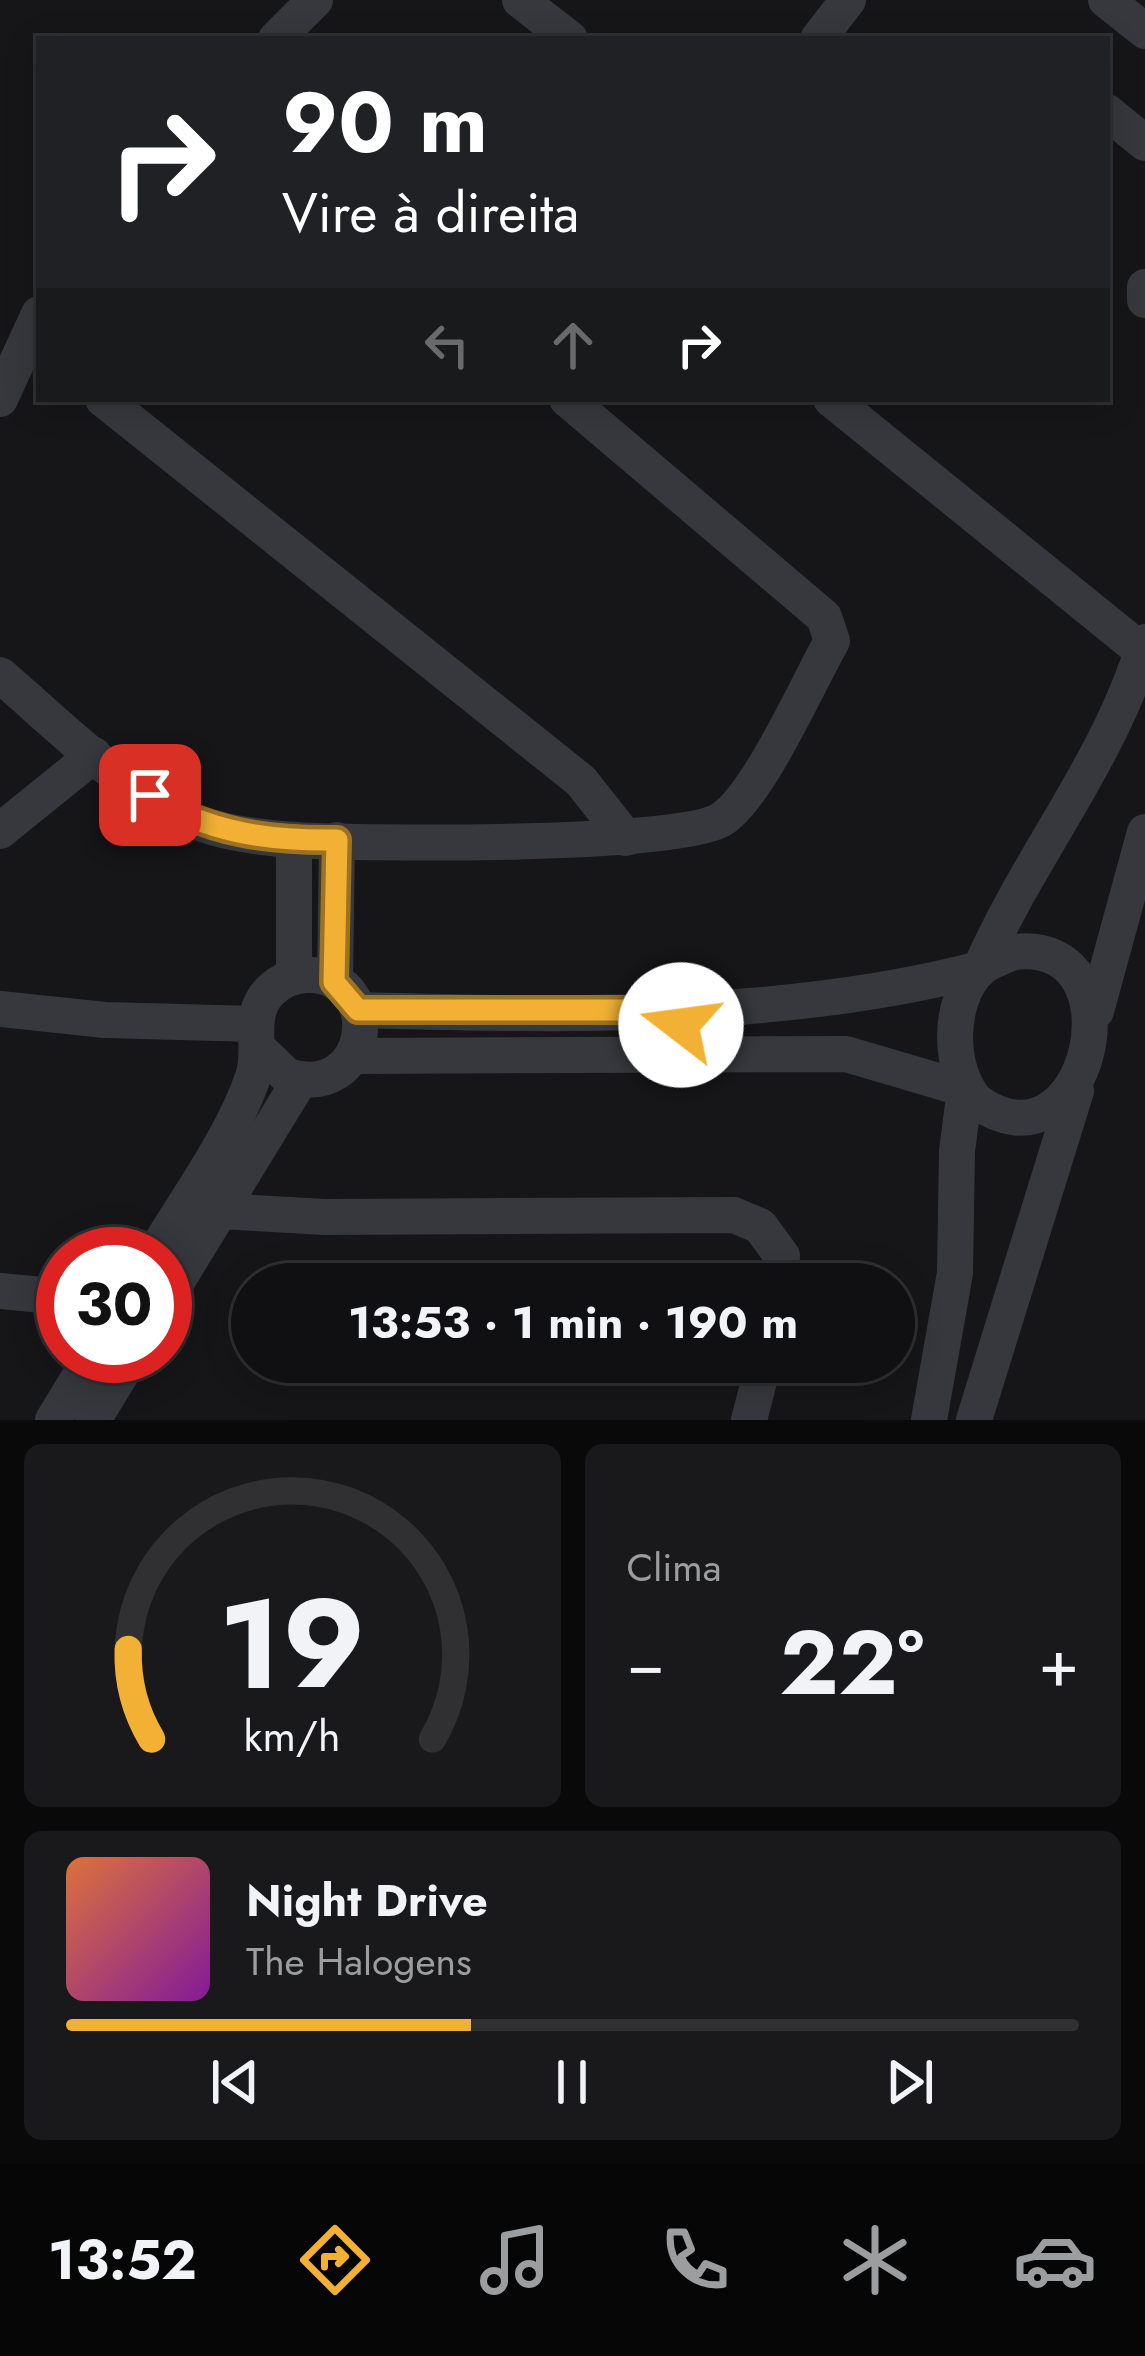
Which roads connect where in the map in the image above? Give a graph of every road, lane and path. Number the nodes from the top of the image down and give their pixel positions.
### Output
1 (315, 0) edge
2 (520, 0) edge
3 (848, 0) edge
4 (1106, 0) edge
5 (1145, 32) edge
6 (279, 36) edge
7 (567, 36) edge
8 (820, 36) edge
9 (1110, 114) edge
10 (1145, 143) edge
11 (1145, 287) edge
12 (1145, 300) edge
13 (35, 333) edge
14 (0, 399) edge
15 (107, 402) edge
16 (571, 402) edge
17 (835, 402) edge
18 (1144, 647) edge
19 (0, 675) edge
20 (94, 755) junction
21 (0, 831) edge
22 (1145, 832) edge
23 (626, 838) junction
24 (294, 840) junction
25 (337, 840) junction
26 (980, 969) junction
27 (294, 976) junction
28 (848, 994) junction
29 (346, 996) junction
30 (0, 1010) edge
31 (674, 1010) junction
32 (1096, 1011) junction
33 (258, 1038) junction
34 (673, 1051) junction
35 (846, 1054) junction
36 (353, 1056) junction
37 (300, 1080) junction
38 (965, 1089) junction
39 (1076, 1090) junction
40 (220, 1211) junction
41 (169, 1227) edge
42 (192, 1257) edge
43 (781, 1263) edge
44 (0, 1292) edge
45 (36, 1295) edge
46 (76, 1383) edge
47 (116, 1383) edge
48 (759, 1383) edge
49 (53, 1420) edge
50 (93, 1420) edge
51 (749, 1420) edge
52 (929, 1420) edge
53 (974, 1420) edge

1 - 6 street
2 - 7 street
3 - 8 street
4 - 5 street
9 - 10 street
11 - 12 street
13 - 14 street
15 - 23 street
16 - 23 street
17 - 18 street
18 - 26 street
19 - 20 street
20 - 21 street
20 - 24 street
22 - 32 street
23 - 25 street
24 - 25 street
24 - 27 street
25 - 29 street
26 - 28 street
26 - 32 street
26 - 38 street
27 - 29 street
27 - 33 street
28 - 31 street
28 - 35 street
29 - 31 street
29 - 36 street
30 - 33 street
31 - 34 street
32 - 39 street
33 - 37 street
33 - 41 street
34 - 35 street
34 - 36 street
35 - 38 street
36 - 37 street
37 - 40 street
38 - 39 street
38 - 52 street
39 - 53 street
40 - 42 street
40 - 43 street
44 - 45 street
46 - 49 street
47 - 50 street
48 - 51 street

